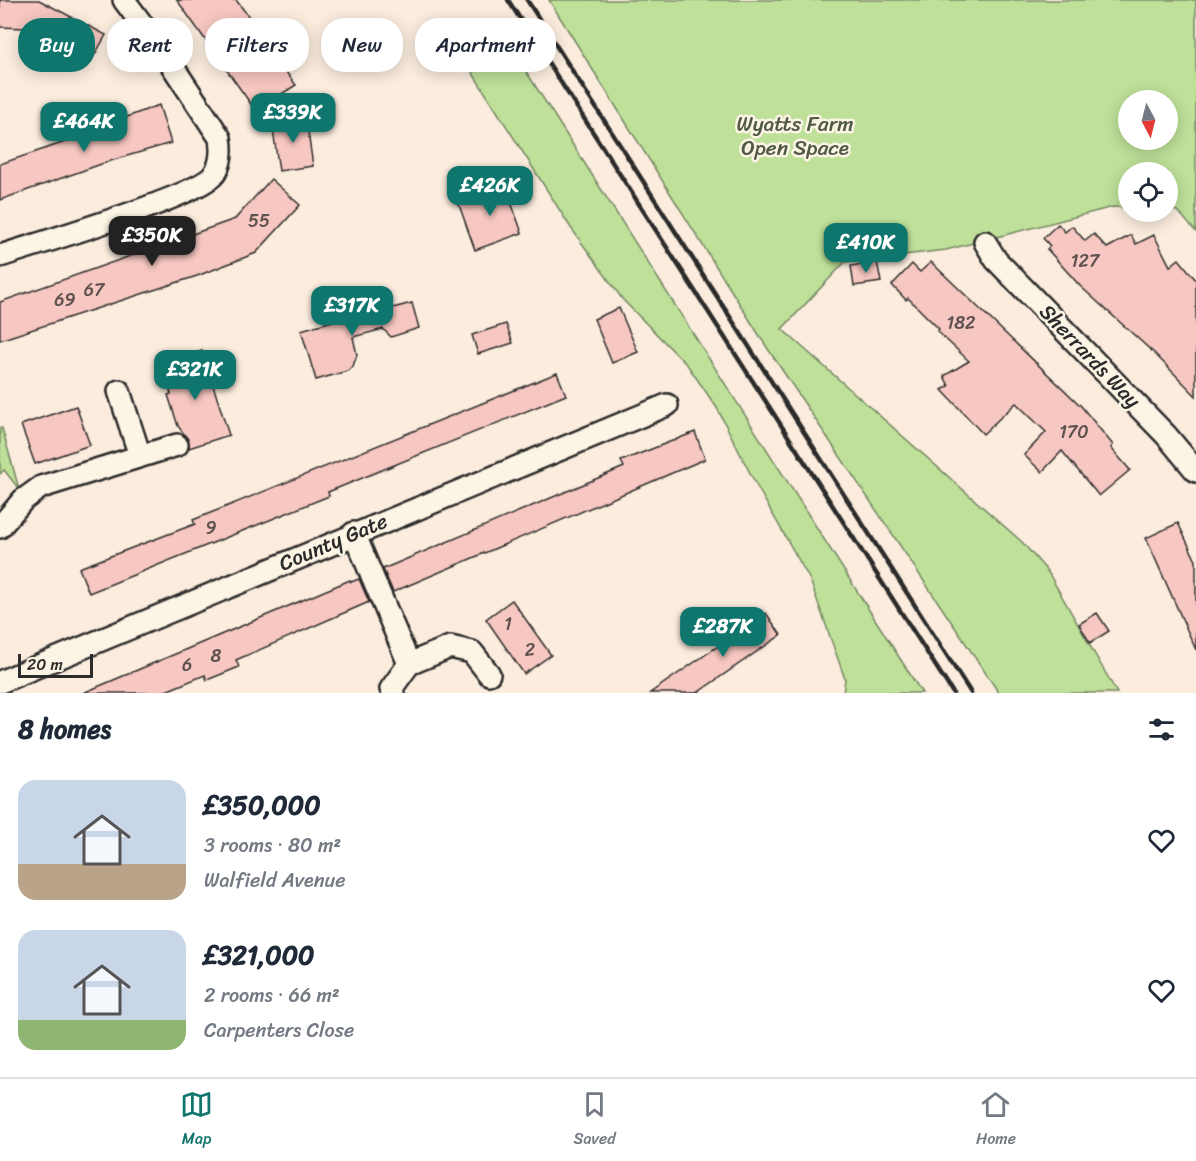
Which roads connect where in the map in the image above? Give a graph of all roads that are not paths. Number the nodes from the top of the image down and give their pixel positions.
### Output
1 (124, 0) edge
2 (985, 242) dead end
3 (0, 256) edge
4 (119, 391) dead end
5 (667, 405) dead end
6 (177, 445) dead end
7 (140, 456) junction
8 (1196, 471) edge
9 (0, 527) edge
10 (354, 533) junction
11 (409, 664) junction
12 (489, 674) dead end
13 (0, 682) edge
14 (393, 693) edge

1 - 3 street
2 - 8 street, Sherrards Way
4 - 7 street
5 - 10 street, County Gate
6 - 7 street
7 - 9 street
10 - 11 street
10 - 13 street, County Gate
11 - 12 street
11 - 14 street

